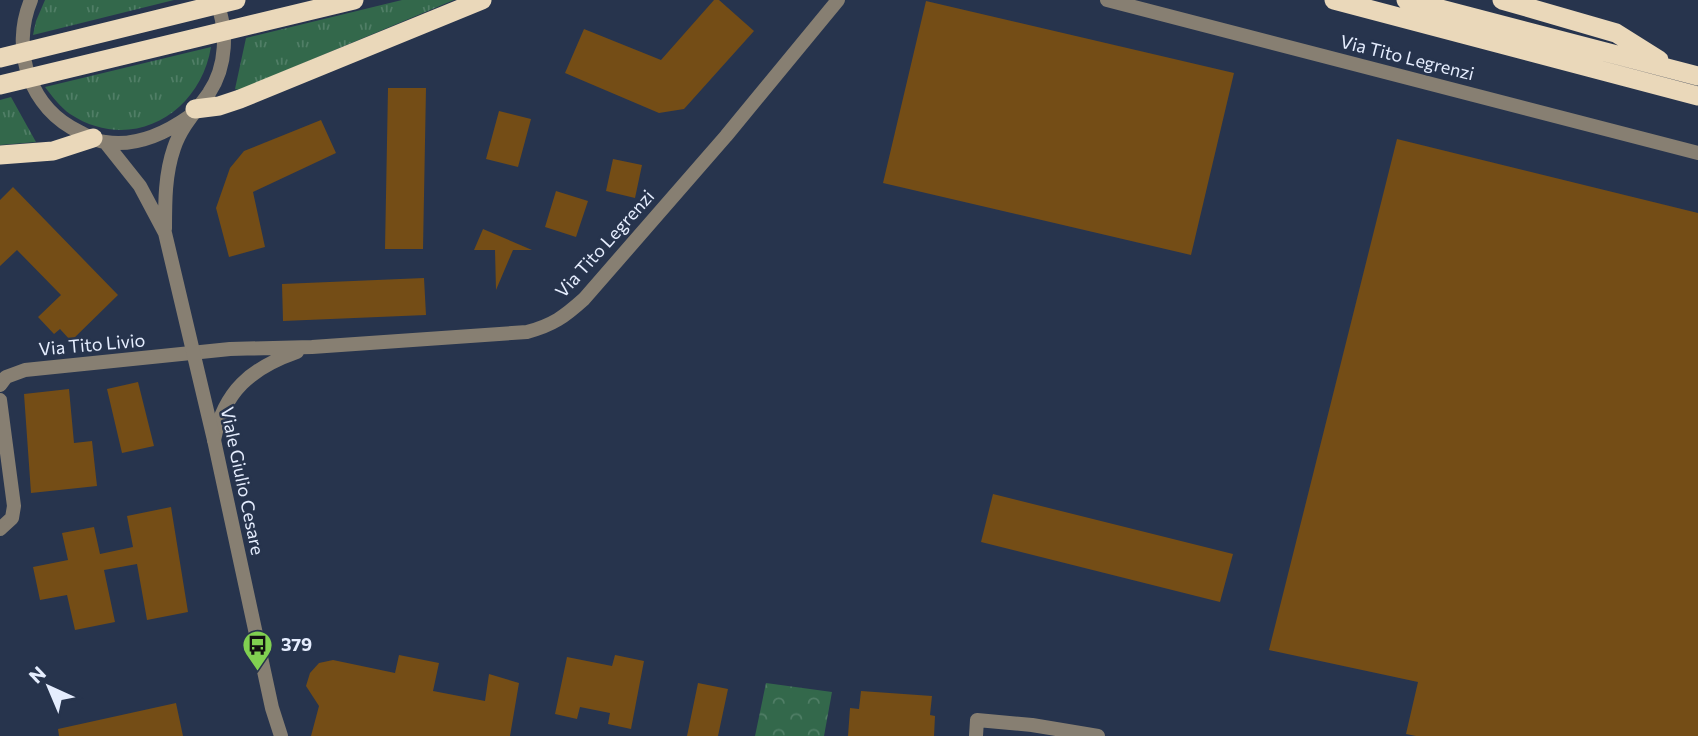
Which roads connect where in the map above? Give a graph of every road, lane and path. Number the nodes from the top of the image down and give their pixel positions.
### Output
1 (216, 0) edge
2 (236, 0) edge
3 (354, 0) edge
4 (482, 0) edge
5 (838, 0) edge
6 (1107, 0) edge
7 (1334, 0) edge
8 (1406, 0) edge
9 (1502, 0) edge
10 (29, 5) edge
11 (0, 58) edge
12 (1675, 70) junction
13 (1698, 76) edge
14 (0, 85) edge
15 (1698, 96) edge
16 (193, 113) junction
17 (99, 140) junction
18 (1698, 153) edge
19 (0, 155) edge
20 (165, 233) junction
21 (312, 347) junction
22 (194, 353) junction
23 (0, 385) edge
24 (0, 400) edge
25 (214, 440) junction
26 (0, 529) edge
27 (281, 736) edge
28 (976, 736) edge
29 (1098, 736) edge

1 - 16 street, Viale Giulio Cesare
2 - 11 highway
3 - 14 highway
4 - 16 highway
5 - 21 street, Via Tito Legrenzi
6 - 18 street, Via Tito Legrenzi
7 - 15 highway
8 - 12 highway
9 - 12 highway
10 - 17 street, Viale Giulio Cesare
12 - 13 highway
16 - 17 street, Viale Giulio Cesare
16 - 20 street, Viale Giulio Cesare
17 - 19 highway
17 - 20 street, Viale Giulio Cesare
20 - 22 street, Viale Giulio Cesare
21 - 22 street, Via Tito Legrenzi
21 - 25 street, Via Tito Legrenzi
22 - 23 street, Via Tito Livio
22 - 25 street, Viale Giulio Cesare
24 - 26 street
25 - 27 street, Viale Giulio Cesare
28 - 29 street

